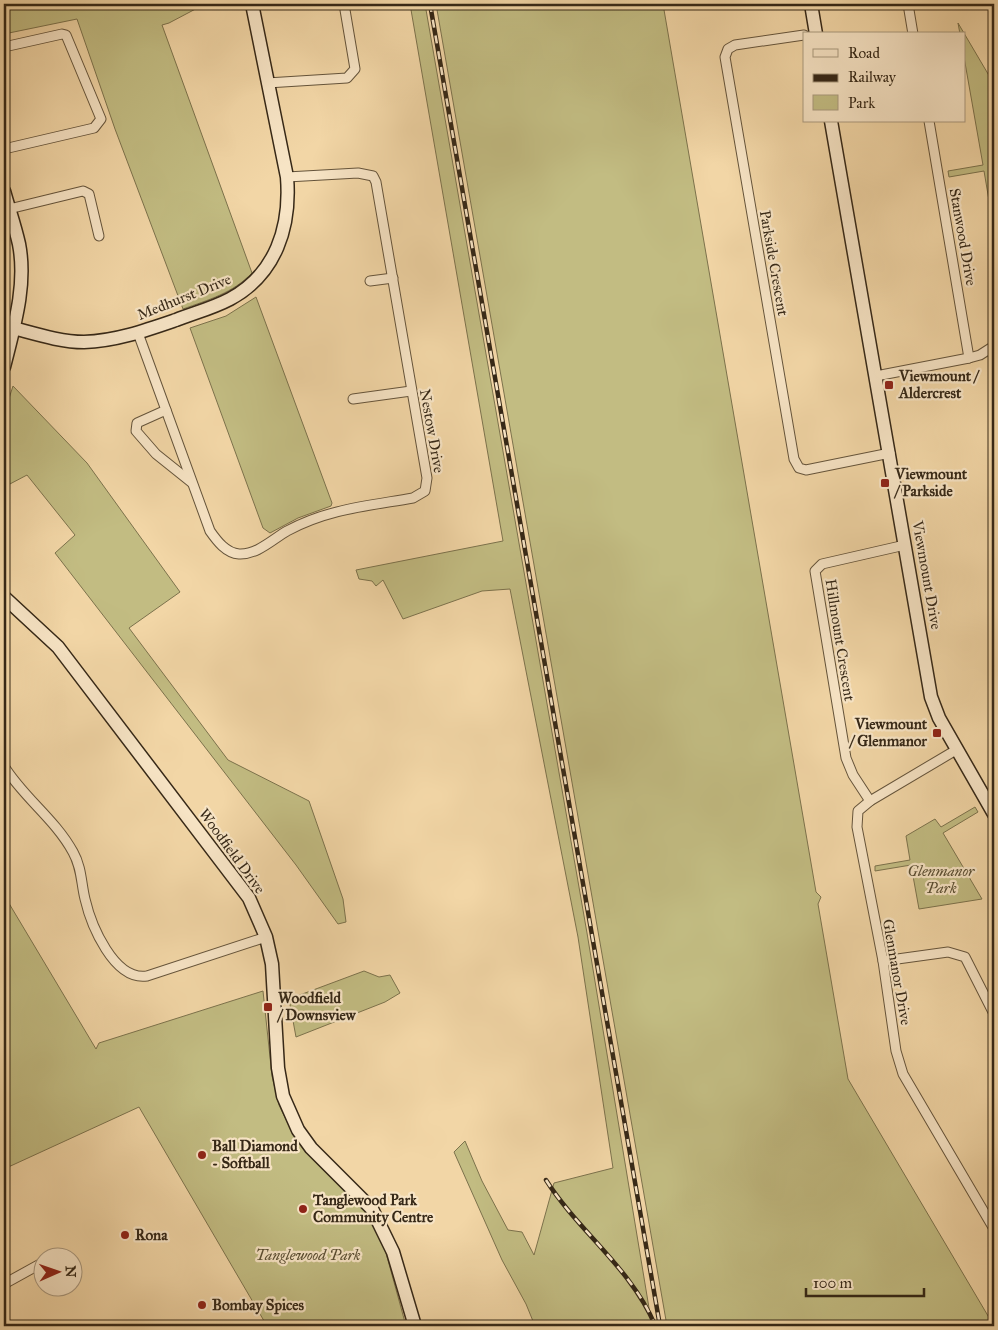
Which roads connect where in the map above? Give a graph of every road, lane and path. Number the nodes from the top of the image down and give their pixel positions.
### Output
1 (252, 4) edge
2 (344, 4) edge
3 (811, 4) edge
4 (908, 4) edge
5 (811, 32) edge
6 (913, 32) edge
7 (803, 35) edge
8 (4, 47) edge
9 (267, 83) junction
10 (831, 122) edge
11 (929, 122) edge
12 (4, 149) edge
13 (287, 177) junction
14 (4, 191) edge
15 (9, 209) junction
16 (99, 236) dead end
17 (393, 278) junction
18 (370, 281) dead end
19 (14, 328) junction
20 (138, 333) junction
21 (994, 346) edge
22 (969, 358) junction
23 (4, 367) edge
24 (876, 376) junction
25 (411, 391) junction
26 (353, 399) dead end
27 (166, 410) junction
28 (890, 453) junction
29 (994, 476) edge
30 (191, 482) junction
31 (994, 497) edge
32 (905, 545) junction
33 (4, 597) edge
34 (956, 750) junction
35 (4, 766) edge
36 (870, 801) junction
37 (994, 814) edge
38 (266, 937) junction
39 (882, 961) junction
40 (994, 1014) edge
41 (994, 1229) edge
42 (32, 1268) edge
43 (4, 1284) edge
44 (416, 1326) edge

1 - 9 street, Medhurst Drive
2 - 9 street
3 - 5 street
4 - 6 street
7 - 28 street, Parkside Crescent
8 - 12 street
9 - 13 street, Medhurst Drive
10 - 24 street, Viewmount Drive
11 - 22 street, Stanwood Drive
13 - 17 street, Nestow Drive
13 - 20 street, Medhurst Drive
14 - 15 street
15 - 16 street
15 - 19 street
17 - 18 street
17 - 25 street, Nestow Drive
19 - 20 street, Medhurst Drive
19 - 23 street
20 - 27 street, Nestow Drive
21 - 22 street
22 - 24 street
24 - 28 street, Viewmount Drive
25 - 26 street
25 - 30 street, Nestow Drive
27 - 30 street, Nestow Drive
27 - 30 street
28 - 32 street, Viewmount Drive
29 - 31 street
32 - 34 street, Viewmount Drive
32 - 36 street, Hillmount Crescent
33 - 38 street, Woodfield Drive
34 - 36 street, Glenmanor Drive
34 - 37 street, Viewmount Drive
35 - 38 street
36 - 39 street, Glenmanor Drive
38 - 44 street, Woodfield Drive
39 - 40 street
39 - 41 street, Glenmanor Drive
42 - 43 street

